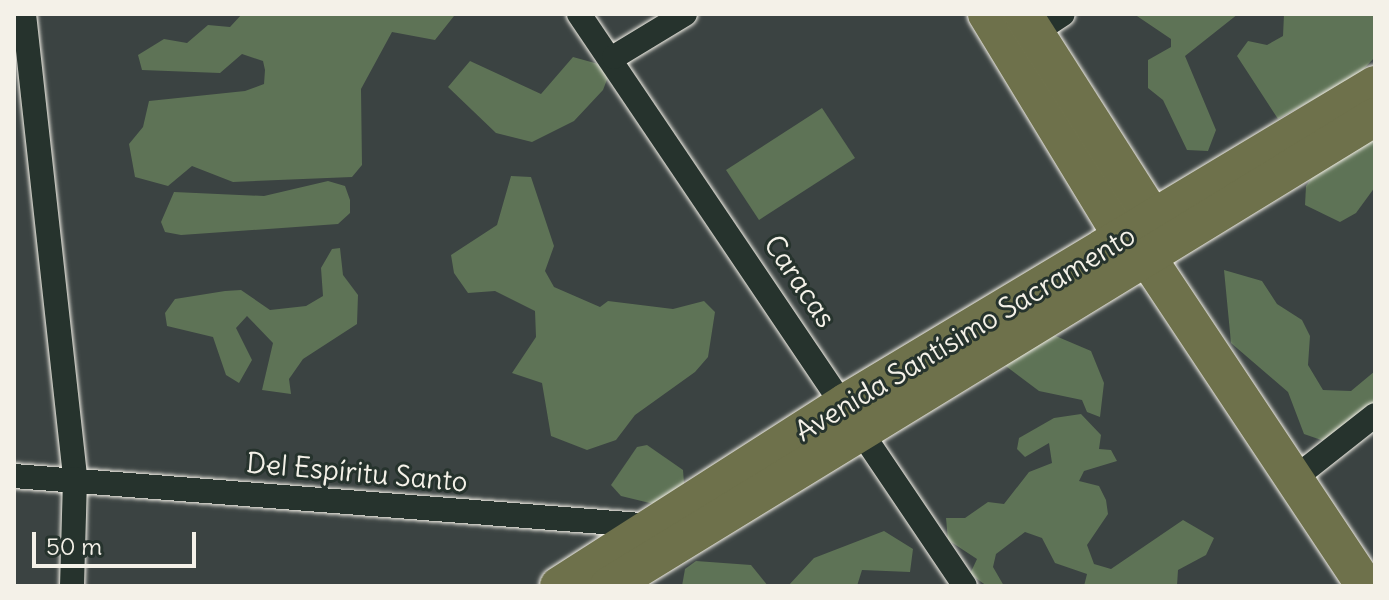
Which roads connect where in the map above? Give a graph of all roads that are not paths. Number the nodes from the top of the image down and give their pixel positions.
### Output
1 (24, 14) edge
2 (579, 14) edge
3 (685, 14) edge
4 (987, 14) edge
5 (1032, 28) edge
6 (614, 57) junction
7 (1375, 85) edge
8 (1375, 117) edge
9 (1148, 241) junction
10 (1375, 415) edge
11 (852, 416) junction
12 (1304, 470) junction
13 (14, 476) edge
14 (75, 479) junction
15 (648, 526) junction
16 (695, 531) junction
17 (1375, 559) edge
18 (72, 586) edge
19 (559, 586) edge
20 (609, 586) edge
21 (965, 586) edge
22 (1365, 586) edge

1 - 14 street
2 - 6 street, Caracas
3 - 6 street
4 - 5 main road
5 - 9 main road
6 - 11 street, Caracas
7 - 9 main road, Avenida Santísimo Sacramento
8 - 9 main road, Avenida Santísimo Sacramento
9 - 11 main road, Avenida Santísimo Sacramento
9 - 12 main road
10 - 12 street
11 - 15 main road, Avenida Santísimo Sacramento
11 - 16 main road, Avenida Santísimo Sacramento
11 - 21 street, Caracas
12 - 17 main road
12 - 22 main road
13 - 14 street, Del Espíritu Santo
14 - 15 street, Del Espíritu Santo
14 - 18 street
15 - 16 street, Del Espíritu Santo
15 - 19 main road, Avenida Santísimo Sacramento
16 - 20 main road, Avenida Santísimo Sacramento

